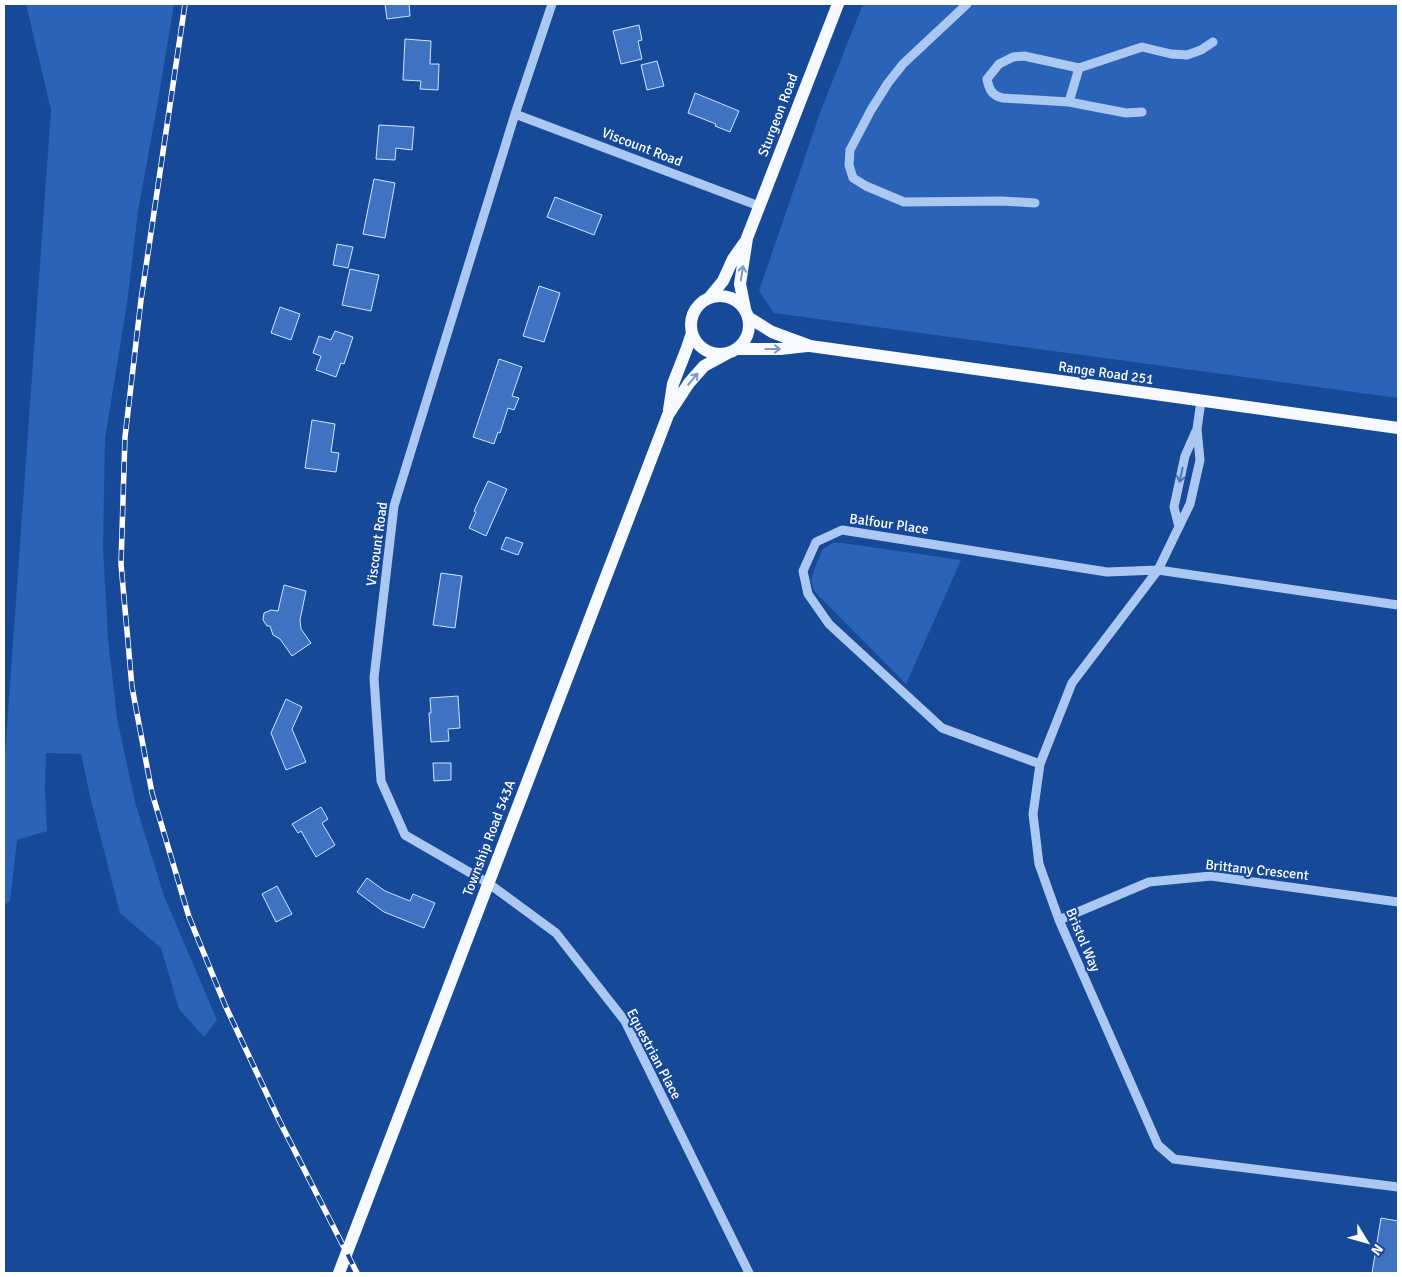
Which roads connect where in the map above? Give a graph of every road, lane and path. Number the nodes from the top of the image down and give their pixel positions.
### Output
1 (552, 4) edge
2 (838, 4) edge
3 (967, 4) edge
4 (1212, 42) dead end
5 (1079, 68) junction
6 (1070, 102) junction
7 (1142, 112) dead end
8 (515, 114) junction
9 (1035, 203) dead end
10 (759, 206) junction
11 (747, 238) junction
12 (709, 298) junction
13 (746, 313) junction
14 (692, 333) junction
15 (810, 346) junction
16 (733, 351) junction
17 (1201, 401) junction
18 (668, 415) junction
19 (1398, 428) edge
20 (1197, 429) junction
21 (1179, 527) junction
22 (1158, 570) junction
23 (1398, 605) edge
24 (1040, 764) junction
25 (488, 883) junction
26 (1398, 902) edge
27 (1059, 920) junction
28 (1398, 1187) edge
29 (339, 1273) edge
30 (749, 1273) edge

1 - 8 street, Viscount Road
2 - 10 main road, Sturgeon Road
3 - 9 street
4 - 5 street
5 - 6 street
5 - 6 street
6 - 7 street
8 - 10 street, Viscount Road
8 - 25 street, Viscount Road
10 - 11 main road, Sturgeon Road
11 - 12 main road, Sturgeon Road
13 -> 11 main road, Sturgeon Road
12 - 13 main road
12 - 14 main road
13 - 15 main road, Range Road 251
13 - 16 main road
14 - 16 main road
14 - 18 main road, Township Road 543A
16 -> 15 main road, Range Road 251
15 - 17 main road, Range Road 251
18 -> 16 main road, Township Road 543A
17 - 19 main road, Range Road 251
17 - 20 street, Bristol Way
18 - 25 main road, Township Road 543A
20 - 21 street, Bristol Way
20 -> 21 street, Bristol Way
21 - 22 street, Bristol Way
22 - 23 street
22 - 24 street, Bristol Way
22 - 24 street, Balfour Place
24 - 27 street, Bristol Way
25 - 29 main road, Township Road 543A
25 - 30 street, Equestrian Place
26 - 27 street, Brittany Crescent
27 - 28 street, Bristol Way

